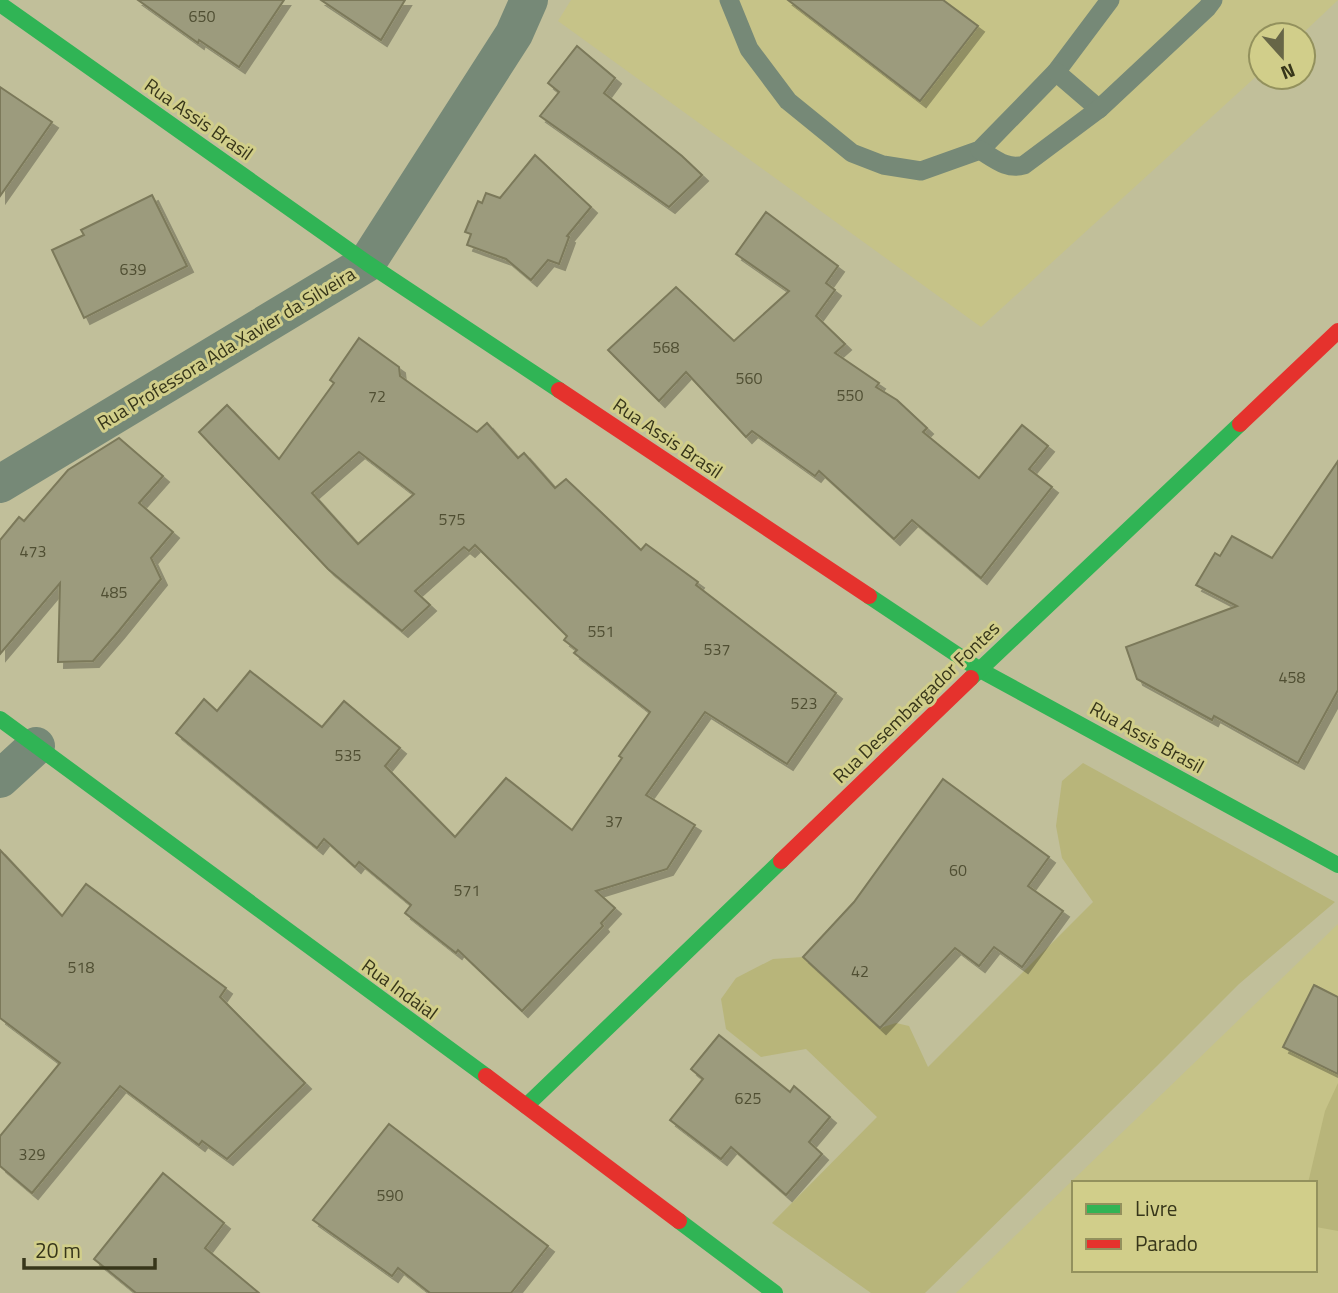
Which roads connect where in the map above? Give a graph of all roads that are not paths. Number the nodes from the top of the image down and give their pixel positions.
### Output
1 (529, 0) edge
2 (729, 0) edge
3 (1110, 0) edge
4 (1213, 0) edge
5 (0, 5) edge
6 (1056, 72) junction
7 (1099, 109) junction
8 (981, 150) junction
9 (367, 263) junction
10 (1338, 331) edge
11 (0, 484) edge
12 (980, 670) junction
13 (0, 719) edge
14 (36, 746) junction
15 (0, 779) edge
16 (1338, 865) edge
17 (526, 1106) junction
18 (775, 1293) edge

1 - 9 street, Rua Professora Ada Xavier da Silveira
2 - 8 lane
3 - 6 lane
4 - 7 lane
5 - 9 street, Rua Assis Brasil
6 - 7 lane
6 - 8 lane
7 - 8 lane
9 - 11 street, Rua Professora Ada Xavier da Silveira
9 - 12 street, Rua Assis Brasil
10 - 12 street, Rua Desembargador Fontes
12 - 16 street, Rua Assis Brasil
12 - 17 street, Rua Desembargador Fontes
13 - 14 street, Rua Indaial
14 - 15 street
14 - 17 street, Rua Indaial
17 - 18 street, Rua Indaial

